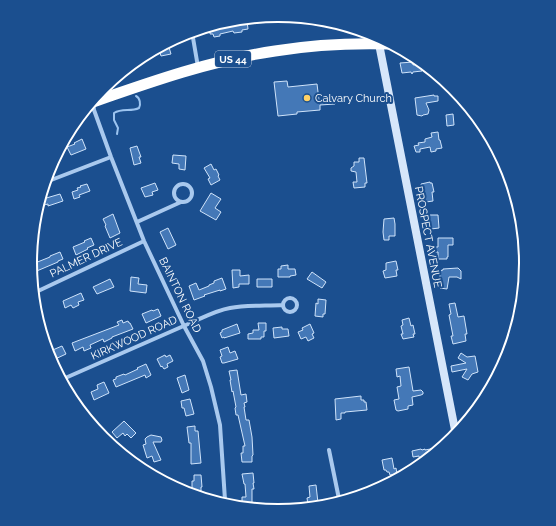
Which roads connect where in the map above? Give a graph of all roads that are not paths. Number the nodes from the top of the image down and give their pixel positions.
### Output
1 (193, 38) edge
2 (379, 44) edge
3 (385, 47) edge
4 (198, 68) junction
5 (102, 99) edge
6 (94, 108) edge
7 (111, 157) junction
8 (52, 180) edge
9 (181, 202) junction
10 (137, 222) junction
11 (144, 241) junction
12 (39, 291) edge
13 (283, 305) dead end
14 (184, 326) junction
15 (66, 378) edge
16 (454, 427) edge
17 (329, 450) dead end
18 (338, 496) edge
19 (225, 498) edge

1 - 4 street
2 - 4 highway, US 44
3 - 16 main road, PROSPECT AVENUE
4 - 5 highway, US 44
6 - 7 street, BAINTON ROAD
7 - 8 street
7 - 10 street, BAINTON ROAD
9 - 9 street
9 - 10 street
10 - 11 street, BAINTON ROAD
11 - 12 street, PALMER DRIVE
11 - 14 street, BAINTON ROAD
13 - 14 street, KIRKWOOD ROAD
14 - 15 street, KIRKWOOD ROAD
14 - 19 street, BAINTON ROAD
17 - 18 street

